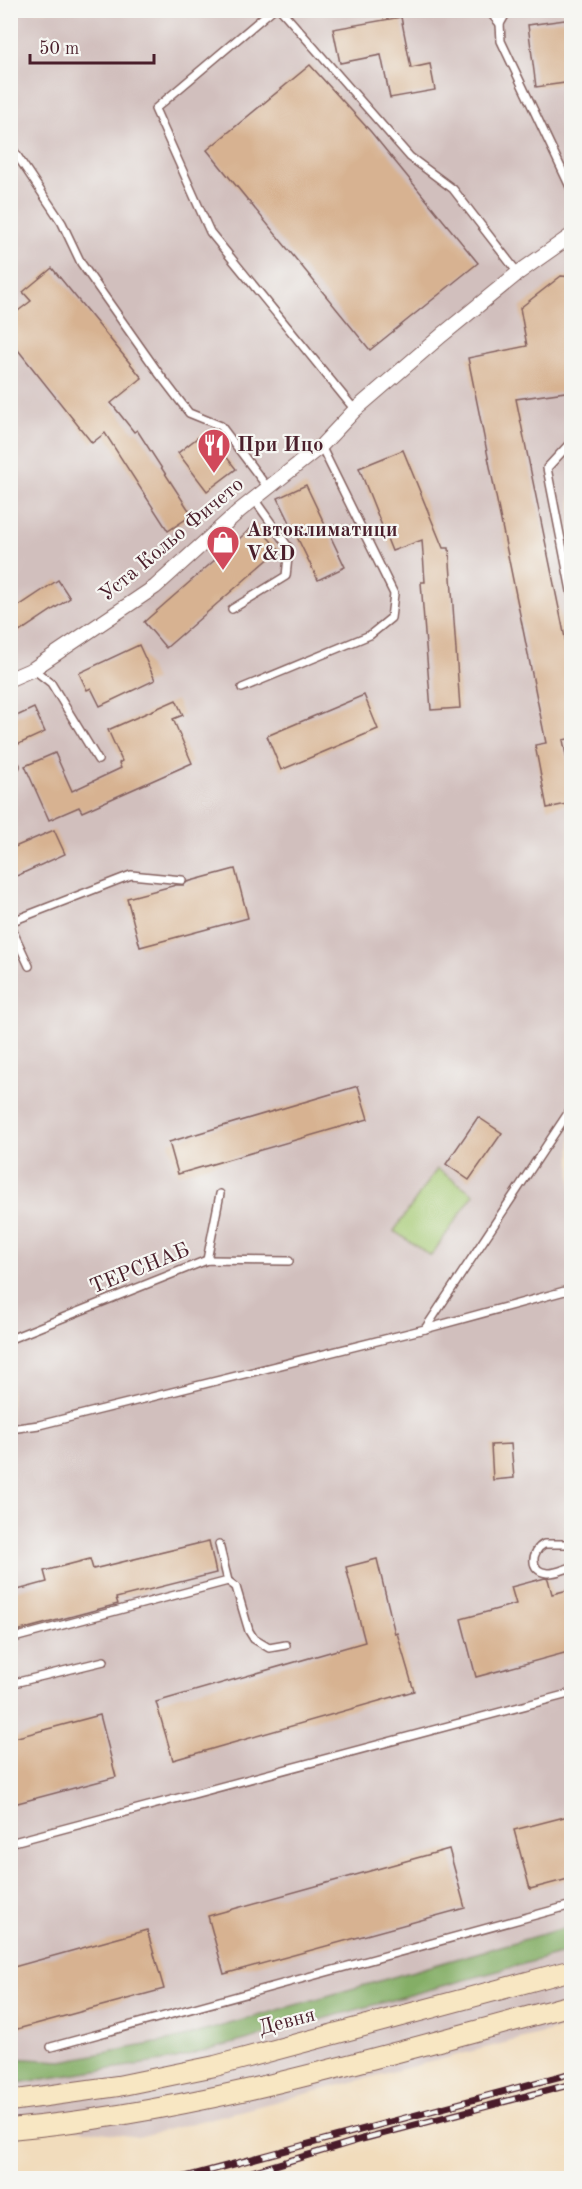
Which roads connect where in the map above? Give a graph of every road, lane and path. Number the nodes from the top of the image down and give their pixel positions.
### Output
1 (272, 10) edge
2 (281, 10) edge
3 (488, 10) edge
4 (508, 10) edge
5 (500, 24) junction
6 (10, 146) edge
7 (572, 191) edge
8 (572, 235) edge
9 (518, 273) junction
10 (355, 410) junction
11 (572, 441) edge
12 (321, 446) junction
13 (268, 488) junction
14 (254, 499) junction
15 (572, 596) edge
16 (232, 609) dead end
17 (33, 669) junction
18 (10, 679) edge
19 (242, 688) dead end
20 (98, 760) dead end
21 (182, 880) dead end
22 (10, 924) edge
23 (29, 966) dead end
24 (572, 1107) edge
25 (220, 1194) dead end
26 (207, 1260) junction
27 (289, 1261) dead end
28 (572, 1289) edge
29 (424, 1329) junction
30 (10, 1339) edge
31 (10, 1429) edge
32 (219, 1544) dead end
33 (572, 1544) edge
34 (572, 1567) edge
35 (228, 1581) junction
36 (10, 1640) edge
37 (286, 1645) dead end
38 (105, 1661) dead end
39 (10, 1684) edge
40 (572, 1693) edge
41 (10, 1843) edge
42 (572, 1905) edge
43 (572, 1970) edge
44 (572, 2005) edge
45 (51, 2047) dead end
46 (10, 2101) edge
47 (10, 2129) edge

1 - 10 lane
2 - 9 lane
3 - 5 lane
4 - 5 lane
5 - 7 lane
6 - 13 lane
8 - 9 street, Уста Кольо Фичето
9 - 10 street, Уста Кольо Фичето
10 - 12 street, Уста Кольо Фичето
11 - 15 lane
12 - 13 street, Уста Кольо Фичето
12 - 19 lane
13 - 14 street, Уста Кольо Фичето
14 - 16 lane
14 - 17 street, Уста Кольо Фичето
17 - 18 street, Уста Кольо Фичето
17 - 20 lane
21 - 22 lane
22 - 23 lane
24 - 29 lane
25 - 26 lane
26 - 27 lane, ТЕРСНАБ
26 - 30 lane, ТЕРСНАБ
28 - 29 lane
29 - 31 lane
32 - 35 lane
33 - 34 lane
35 - 36 lane
35 - 37 lane
38 - 39 lane
40 - 41 lane
42 - 45 lane
43 - 46 main road, Девня
44 - 47 main road

